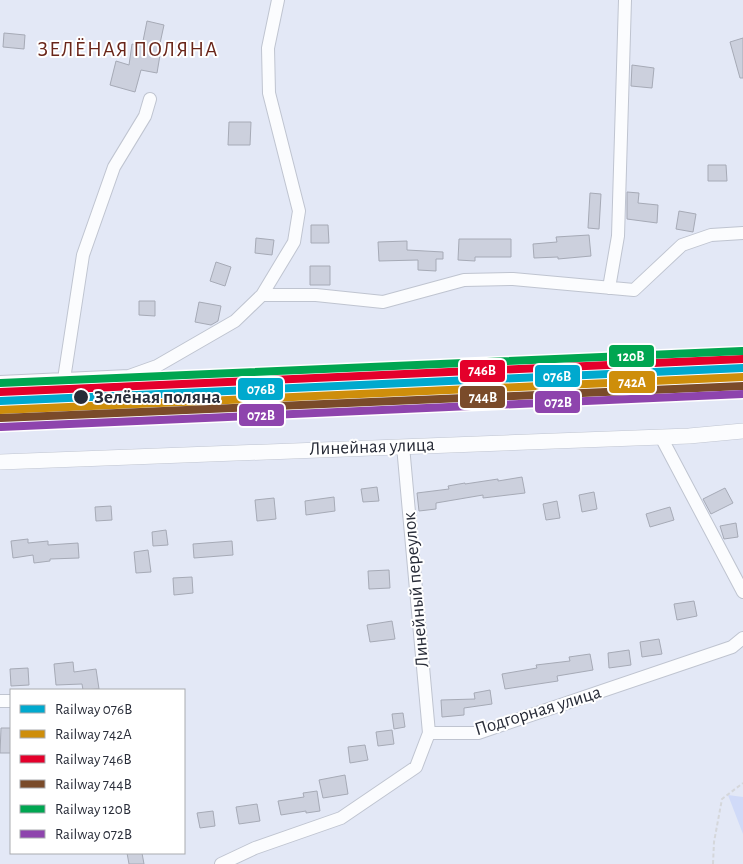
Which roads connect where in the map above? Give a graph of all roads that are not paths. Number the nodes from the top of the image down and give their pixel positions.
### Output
1 (278, 0) edge
2 (625, 0) edge
3 (150, 99) dead end
4 (743, 233) edge
5 (609, 288) junction
6 (262, 294) junction
7 (64, 380) junction
8 (0, 382) edge
9 (743, 431) edge
10 (661, 436) junction
11 (403, 446) junction
12 (0, 462) edge
13 (743, 592) edge
14 (743, 638) edge
15 (429, 733) junction
16 (221, 864) edge

1 - 6 street
2 - 5 street
3 - 7 street
4 - 5 street
5 - 6 street
6 - 7 street
7 - 8 street
9 - 10 street, Линейная улица
10 - 11 street, Линейная улица
10 - 13 street
11 - 12 street, Линейная улица
11 - 15 street, Линейный переулок
14 - 15 street, Подгорная улица
15 - 16 street

